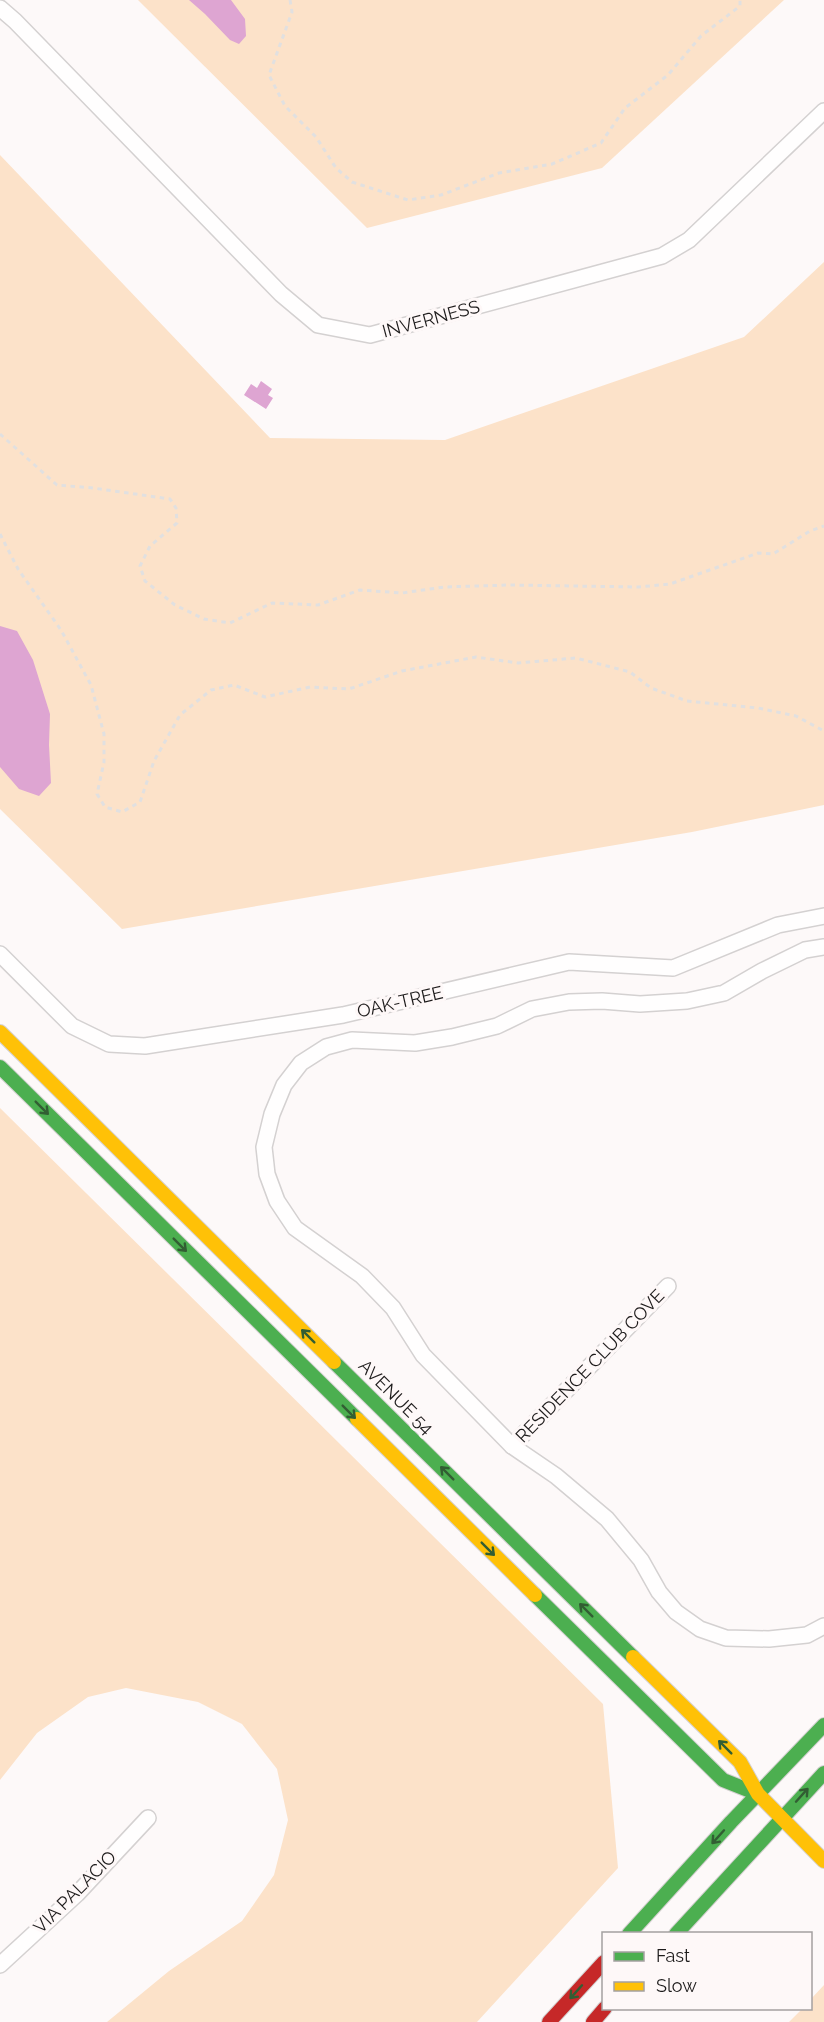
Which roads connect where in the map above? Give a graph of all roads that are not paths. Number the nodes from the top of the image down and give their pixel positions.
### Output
1 (0, 8) edge
2 (824, 111) edge
3 (824, 916) edge
4 (824, 947) edge
5 (0, 954) edge
6 (0, 1032) edge
7 (0, 1067) edge
8 (668, 1286) dead end
9 (512, 1446) junction
10 (824, 1626) edge
11 (824, 1725) edge
12 (824, 1773) edge
13 (758, 1794) junction
14 (147, 1818) dead end
15 (782, 1819) junction
16 (824, 1861) edge
17 (631, 1932) edge
18 (678, 1932) edge
19 (602, 1963) edge
20 (0, 1965) edge
21 (603, 2010) edge
22 (549, 2022) edge
23 (593, 2022) edge

1 - 2 street, INVERNESS
3 - 5 street, OAK-TREE
4 - 9 street
13 -> 6 street, AVENUE 54
7 -> 13 street, AVENUE 54
8 - 9 street, RESIDENCE CLUB COVE
9 - 10 street
11 - 13 street
15 -> 12 street
13 - 15 street, AVENUE 54
13 -> 17 street
14 - 20 street, VIA PALACIO
15 - 16 street, AVENUE 54
15 - 18 street
19 -> 22 street
21 - 23 street

